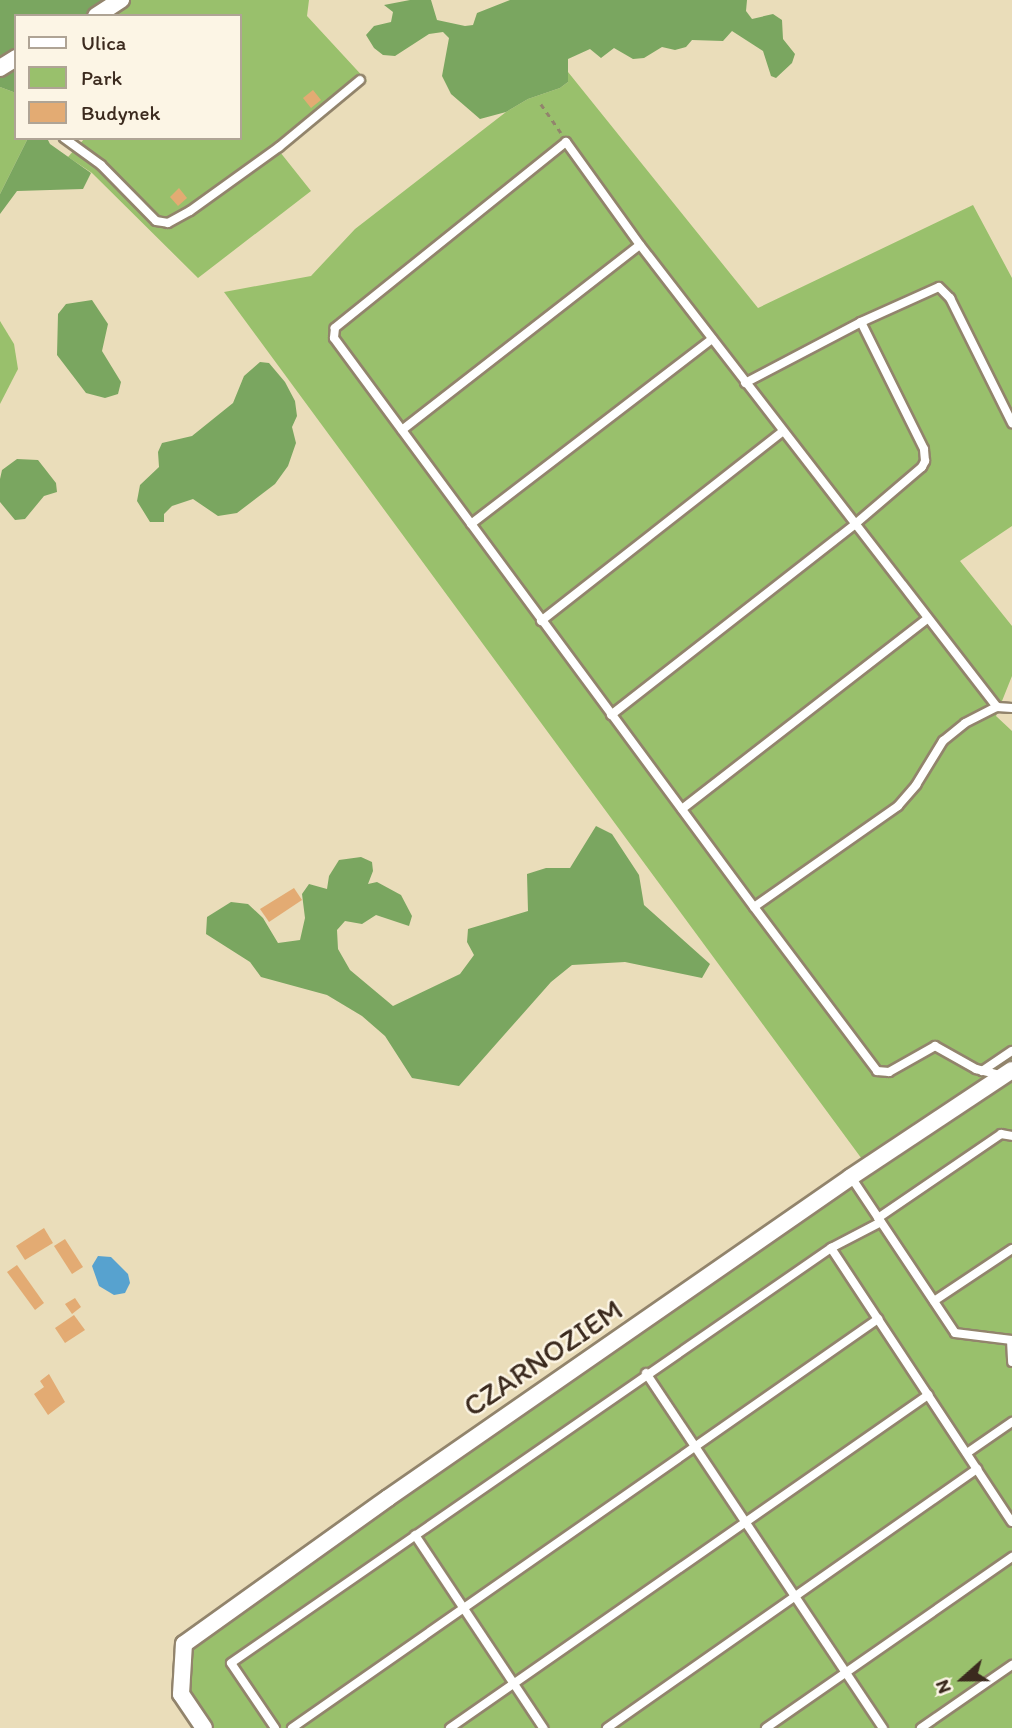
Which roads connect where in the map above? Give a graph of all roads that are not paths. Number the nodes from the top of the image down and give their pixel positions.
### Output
1 (121, 0) edge
2 (99, 14) edge
3 (360, 80) dead end
4 (67, 140) edge
5 (640, 245) junction
6 (861, 322) junction
7 (712, 339) junction
8 (746, 383) junction
9 (1012, 423) edge
10 (402, 430) junction
11 (782, 432) junction
12 (471, 524) junction
13 (854, 525) junction
14 (927, 618) junction
15 (541, 621) junction
16 (997, 706) junction
17 (1012, 708) edge
18 (611, 715) junction
19 (682, 809) junction
20 (754, 907) junction
21 (1012, 1051) edge
22 (982, 1071) junction
23 (1006, 1072) edge
24 (1012, 1136) edge
25 (851, 1177) junction
26 (879, 1220) junction
27 (831, 1248) junction
28 (1012, 1249) edge
29 (934, 1301) junction
30 (878, 1319) junction
31 (1011, 1340) edge
32 (1012, 1362) edge
33 (646, 1373) junction
34 (928, 1395) junction
35 (1012, 1422) edge
36 (696, 1448) junction
37 (967, 1453) junction
38 (977, 1469) junction
39 (746, 1522) junction
40 (1012, 1522) edge
41 (415, 1535) junction
42 (1012, 1557) edge
43 (795, 1597) junction
44 (464, 1609) junction
45 (1012, 1665) edge
46 (846, 1673) junction
47 (514, 1684) junction
48 (204, 1728) edge
49 (275, 1728) edge
50 (292, 1728) edge
51 (450, 1728) edge
52 (543, 1728) edge
53 (607, 1728) edge
54 (766, 1728) edge
55 (883, 1728) edge
56 (922, 1728) edge

1 - 2 street
3 - 4 lane
5 - 7 lane
5 - 10 lane
5 - 10 lane
6 - 8 lane
6 - 9 lane
6 - 13 lane
7 - 8 lane
7 - 12 lane
8 - 11 lane
10 - 12 lane
11 - 13 lane
11 - 15 lane
12 - 15 lane
13 - 14 lane
13 - 18 lane
14 - 16 lane
14 - 19 lane
15 - 18 lane
16 - 17 lane
16 - 20 lane
18 - 19 lane
19 - 20 lane
20 - 22 lane
21 - 22 lane
22 - 23 lane
23 - 25 street, CZARNOZIEM
24 - 26 lane
25 - 26 lane
25 - 48 street, CZARNOZIEM
26 - 27 lane
26 - 29 lane
27 - 30 lane
27 - 33 lane
28 - 29 lane
29 - 31 lane
30 - 34 lane
30 - 36 lane
31 - 32 lane
33 - 36 lane
33 - 41 lane
34 - 37 lane
34 - 39 lane
35 - 37 lane
36 - 39 lane
36 - 44 lane
37 - 38 lane
38 - 40 lane
38 - 43 lane
39 - 43 lane
39 - 47 lane
41 - 44 lane
41 - 49 lane
42 - 46 lane
43 - 46 lane
43 - 53 lane
44 - 47 lane
44 - 50 lane
45 - 56 lane
46 - 54 lane
46 - 55 lane
47 - 51 lane
47 - 52 lane

